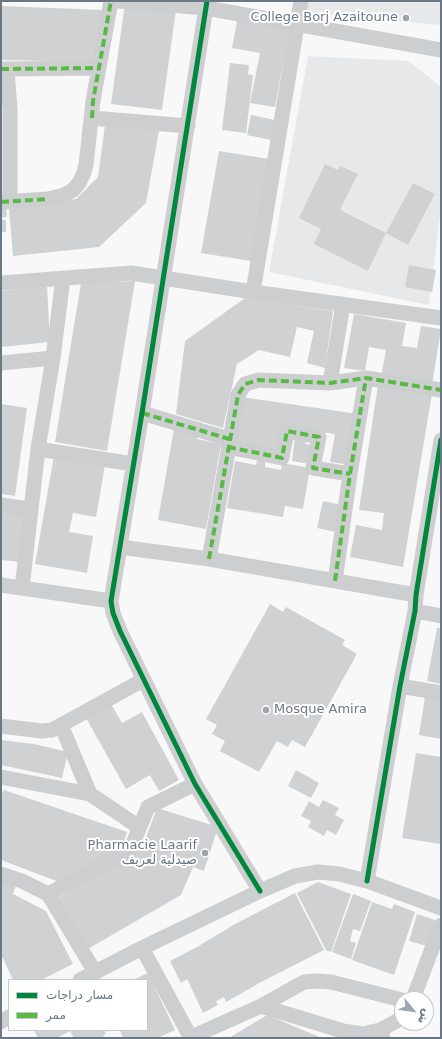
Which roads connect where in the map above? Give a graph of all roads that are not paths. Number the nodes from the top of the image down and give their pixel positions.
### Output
1 (110, 1) edge
2 (119, 1) edge
3 (301, 1) edge
4 (206, 4) edge
5 (298, 24) junction
6 (441, 50) edge
7 (99, 68) junction
8 (4, 69) edge
9 (92, 118) junction
10 (188, 126) junction
11 (6, 202) edge
12 (163, 277) junction
13 (63, 278) junction
14 (1, 283) edge
15 (253, 292) junction
16 (344, 304) junction
17 (441, 318) edge
18 (53, 358) junction
19 (1, 364) edge
20 (366, 378) junction
21 (330, 383) junction
22 (441, 390) edge
23 (142, 413) junction
24 (441, 440) edge
25 (228, 443) junction
26 (38, 449) junction
27 (133, 464) junction
28 (350, 474) junction
29 (1, 505) edge
30 (31, 509) junction
31 (434, 524) edge
32 (120, 547) junction
33 (209, 559) junction
34 (334, 581) junction
35 (1, 585) edge
36 (22, 588) junction
37 (416, 595) junction
38 (111, 601) junction
39 (415, 611) junction
40 (441, 616) edge
41 (144, 680) junction
42 (400, 686) junction
43 (441, 693) edge
44 (1, 726) edge
45 (61, 726) junction
46 (1, 777) edge
47 (194, 784) junction
48 (90, 794) junction
49 (139, 827) junction
50 (1, 874) edge
51 (367, 881) junction
52 (260, 891) junction
53 (48, 894) junction
54 (441, 908) edge
55 (441, 924) edge
56 (142, 948) junction
57 (95, 972) junction
58 (82, 979) edge
59 (416, 991) edge
60 (394, 998) edge
61 (262, 1006) junction
62 (394, 1023) edge
63 (381, 1034) edge
64 (190, 1038) edge

1 - 7 street
2 - 4 street
3 - 5 street
4 - 5 street
4 - 10 street
5 - 6 street
5 - 15 street
7 - 8 street
7 - 9 street
8 - 11 street
9 - 10 street
9 - 11 street
10 - 12 street
12 - 13 street
12 - 15 street
12 - 23 street
13 - 14 street
13 - 18 street
15 - 16 street
16 - 17 street
16 - 21 street
18 - 19 street
18 - 26 street
20 - 21 street
20 - 22 street
20 - 28 street
21 - 25 street
23 - 25 street
23 - 27 street
24 - 31 street
25 - 28 street
25 - 33 street
26 - 27 street
26 - 30 street
27 - 32 street
28 - 34 street
29 - 30 street
30 - 36 street
31 - 37 street
32 - 33 street
32 - 38 street
33 - 34 street
34 - 37 street
35 - 36 street
36 - 38 street
37 - 39 street
38 - 41 street
39 - 40 street
39 - 42 street
41 - 45 street
41 - 47 street
42 - 43 street
42 - 51 street
44 - 45 street
45 - 48 street
46 - 48 street
47 - 49 street
47 - 52 street
48 - 49 street
49 - 53 street
50 - 53 street
51 - 52 street
51 - 54 street
52 - 56 street
53 - 57 street
55 - 59 street
56 - 57 street
56 - 64 street
57 - 58 street
60 - 61 street
61 - 63 street
61 - 64 street
62 - 63 street

